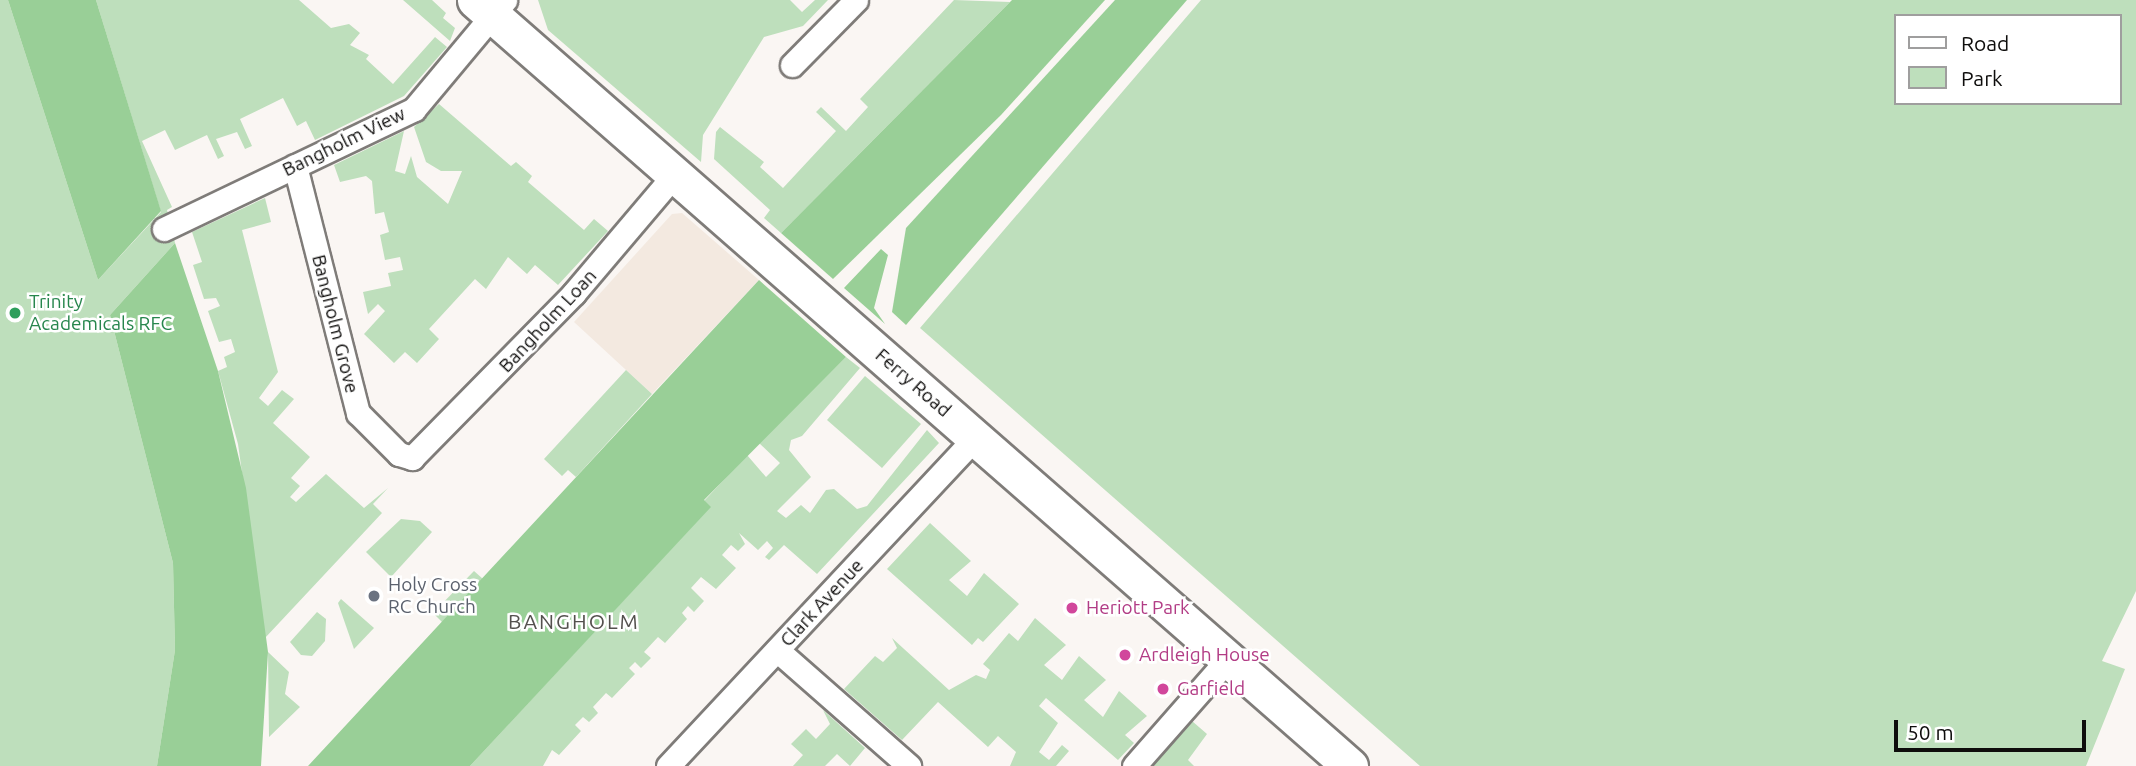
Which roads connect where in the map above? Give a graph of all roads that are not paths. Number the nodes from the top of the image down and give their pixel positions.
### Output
1 (856, 0) edge
2 (491, 5) edge
3 (792, 65) dead end
4 (295, 166) junction
5 (675, 174) junction
6 (164, 229) dead end
7 (975, 438) junction
8 (412, 458) joint
9 (777, 650) junction
10 (1229, 658) junction
11 (668, 766) edge
12 (909, 766) edge
13 (1133, 766) edge
14 (1350, 766) edge

1 - 3 street
2 - 4 street, Bangholm View
2 - 5 main road, Ferry Road
4 - 6 street, Bangholm View
4 - 8 street, Bangholm Grove
5 - 7 main road, Ferry Road
5 - 8 street, Bangholm Loan
7 - 9 street, Clark Avenue
7 - 10 main road, Ferry Road
9 - 11 street, Clark Avenue
9 - 12 street
10 - 13 street
10 - 14 main road, Ferry Road

